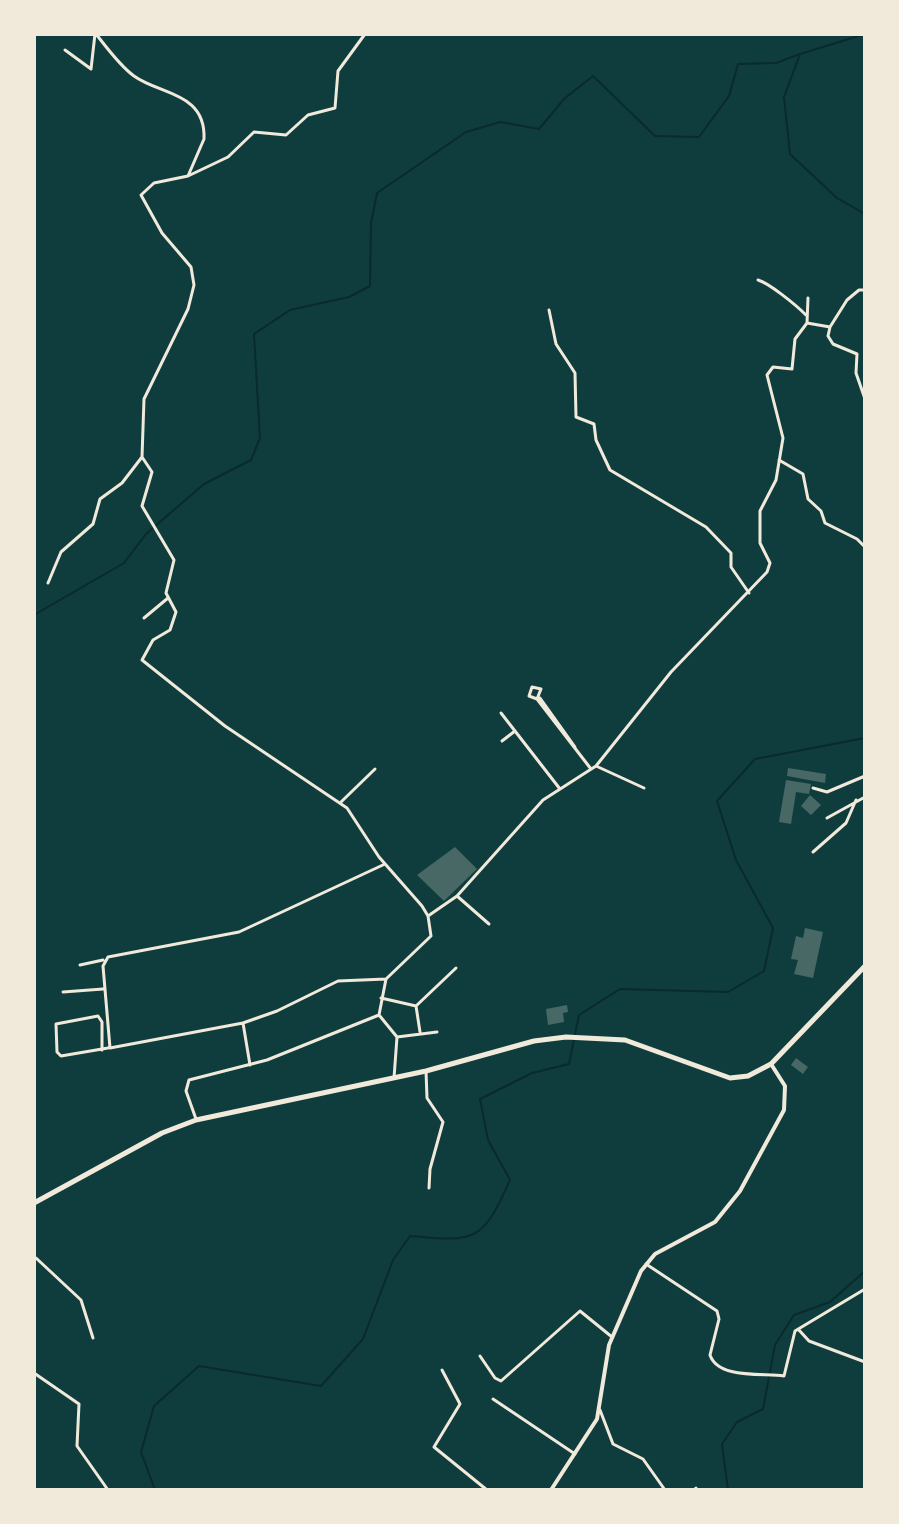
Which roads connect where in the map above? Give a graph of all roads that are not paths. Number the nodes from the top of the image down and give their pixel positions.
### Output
1 (95, 34) edge
2 (365, 34) edge
3 (65, 50) dead end
4 (188, 176) junction
5 (758, 280) dead end
6 (865, 290) edge
7 (808, 298) dead end
8 (549, 310) dead end
9 (806, 315) junction
10 (807, 323) junction
11 (830, 327) junction
12 (865, 399) edge
13 (142, 457) junction
14 (779, 460) junction
15 (865, 547) edge
16 (48, 583) dead end
17 (749, 593) junction
18 (168, 598) junction
19 (144, 618) dead end
20 (538, 699) dead end
21 (501, 713) dead end
22 (515, 731) junction
23 (502, 741) dead end
24 (596, 766) junction
25 (375, 769) dead end
26 (591, 769) junction
27 (865, 776) edge
28 (644, 788) dead end
29 (813, 788) dead end
30 (560, 789) junction
31 (865, 797) edge
32 (856, 800) junction
33 (341, 802) junction
34 (827, 818) dead end
35 (813, 852) dead end
36 (385, 864) junction
37 (457, 896) junction
38 (428, 916) junction
39 (489, 924) dead end
40 (105, 960) junction
41 (80, 965) dead end
42 (865, 966) edge
43 (456, 968) dead end
44 (386, 979) junction
45 (105, 988) junction
46 (63, 992) dead end
47 (381, 998) junction
48 (416, 1006) junction
49 (379, 1015) junction
50 (243, 1023) junction
51 (420, 1032) junction
52 (437, 1032) dead end
53 (397, 1037) junction
54 (110, 1048) junction
55 (102, 1050) junction
56 (771, 1064) junction
57 (250, 1065) junction
58 (426, 1071) junction
59 (394, 1079) junction
60 (196, 1120) junction
61 (429, 1188) dead end
62 (34, 1203) edge
63 (34, 1247) edge
64 (36, 1258) junction
65 (646, 1264) junction
66 (34, 1266) edge
67 (865, 1289) edge
68 (798, 1329) junction
69 (612, 1337) junction
70 (93, 1338) dead end
71 (480, 1356) dead end
72 (865, 1362) edge
73 (442, 1370) dead end
74 (34, 1373) edge
75 (493, 1399) dead end
76 (600, 1410) junction
77 (575, 1454) junction
78 (108, 1490) edge
79 (487, 1490) edge
80 (551, 1490) edge
81 (665, 1490) edge

1 - 3 street
1 - 4 street
2 - 4 street
4 - 13 street
5 - 9 street
6 - 11 street
7 - 9 street
8 - 17 street
9 - 10 street
10 - 11 street
10 - 14 street
11 - 12 street
13 - 16 street
13 - 18 street
14 - 15 street
14 - 17 street
17 - 24 street
18 - 19 street
18 - 33 street
20 - 26 street
21 - 22 street
22 - 23 street
22 - 30 street
24 - 26 street
24 - 28 street
25 - 33 street
26 - 30 street
27 - 29 street
30 - 37 street
31 - 32 street
32 - 34 street
32 - 35 street
33 - 36 street
36 - 38 street
36 - 40 street
37 - 38 street
37 - 39 street
38 - 44 street
40 - 41 street
40 - 45 street
42 - 56 highway
43 - 48 street
44 - 47 street
44 - 50 street
45 - 46 street
45 - 54 street
47 - 48 street
47 - 49 street
48 - 51 street
49 - 53 street
49 - 57 street
50 - 54 street
50 - 57 street
51 - 52 street
51 - 53 street
53 - 59 street
54 - 55 street
55 - 55 street
56 - 58 highway
56 - 65 street
57 - 60 street
58 - 59 highway
58 - 61 street
59 - 60 highway
60 - 62 highway
63 - 64 street
64 - 66 street
64 - 70 street
65 - 68 street
65 - 69 street
67 - 68 street
68 - 72 street
69 - 71 street
69 - 76 street
73 - 79 street
74 - 78 street
75 - 77 street
76 - 77 street
76 - 81 street
77 - 80 street

